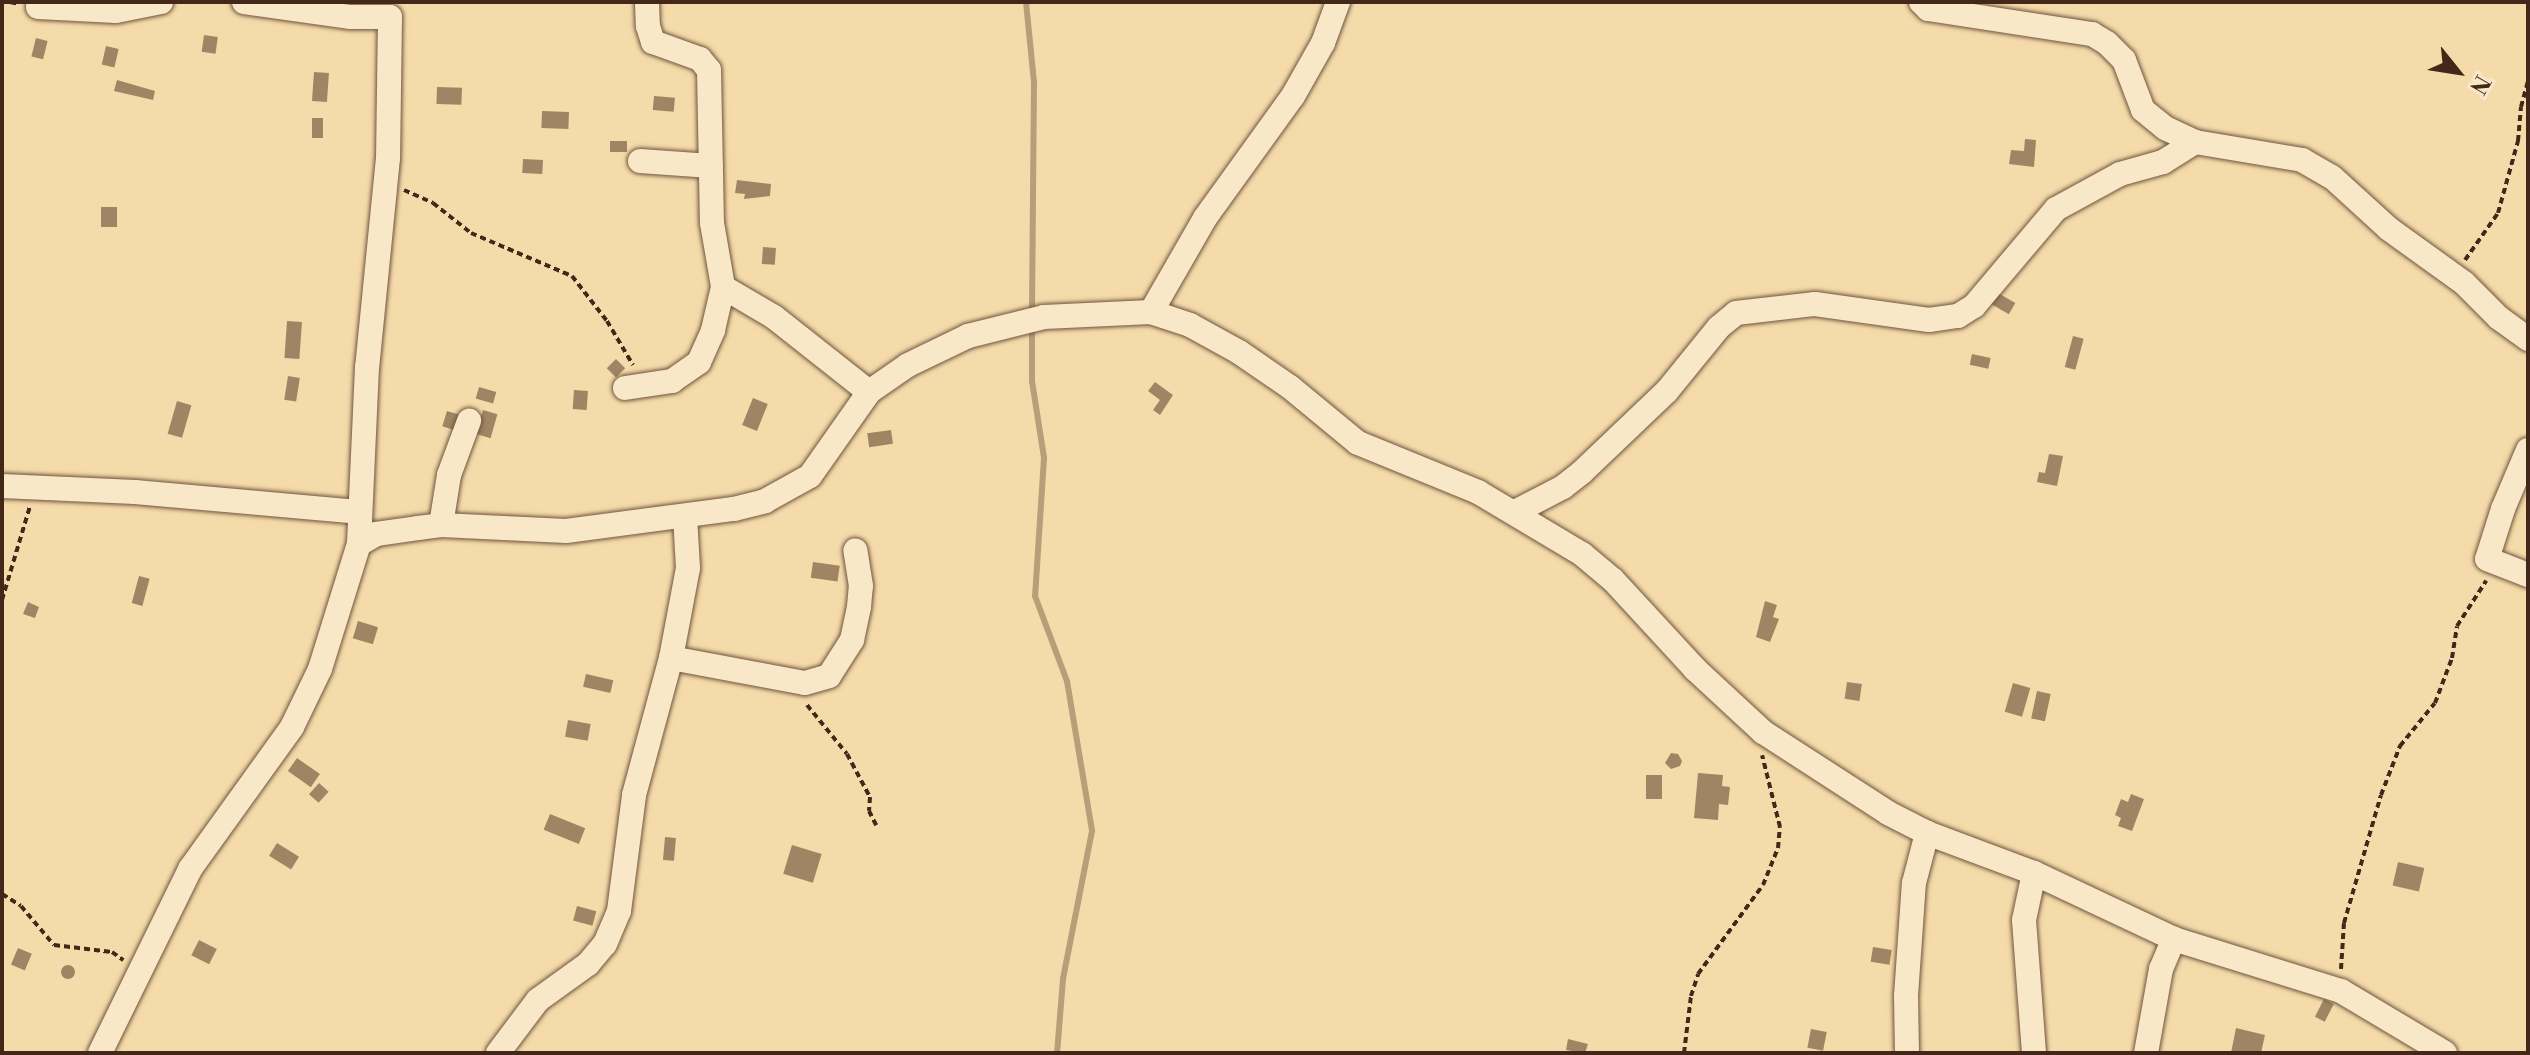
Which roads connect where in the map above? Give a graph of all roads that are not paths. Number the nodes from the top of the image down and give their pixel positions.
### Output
1 (161, 2) edge
2 (244, 2) edge
3 (647, 2) edge
4 (1338, 2) edge
5 (1921, 2) edge
6 (38, 7) dead end
7 (2195, 142) junction
8 (640, 161) dead end
9 (711, 166) junction
10 (723, 287) junction
11 (1151, 312) junction
12 (2528, 339) edge
13 (634, 387) road end
14 (869, 392) junction
15 (469, 421) dead end
16 (2528, 450) edge
17 (2, 486) edge
18 (358, 512) junction
19 (1515, 512) junction
20 (685, 516) junction
21 (441, 525) junction
22 (359, 544) junction
23 (855, 550) dead end
24 (2528, 575) edge
25 (671, 658) junction
26 (1927, 833) junction
27 (2034, 873) junction
28 (2174, 939) junction
29 (100, 1053) edge
30 (498, 1053) edge
31 (1907, 1053) edge
32 (2034, 1053) edge
33 (2146, 1053) edge
34 (2445, 1053) edge

1 - 6 street
2 - 18 street
3 - 9 street
4 - 11 street
5 - 7 street
7 - 12 street
7 - 19 street
8 - 9 street
9 - 10 street
10 - 13 street
10 - 14 street
11 - 14 street
11 - 19 street
14 - 20 street
15 - 21 street
16 - 24 street
17 - 18 street
18 - 22 street
19 - 26 street
20 - 21 street
20 - 25 street
21 - 22 street
22 - 29 street
23 - 25 street
25 - 30 street
26 - 27 street
26 - 31 street
27 - 28 street
27 - 32 street
28 - 33 street
28 - 34 street

